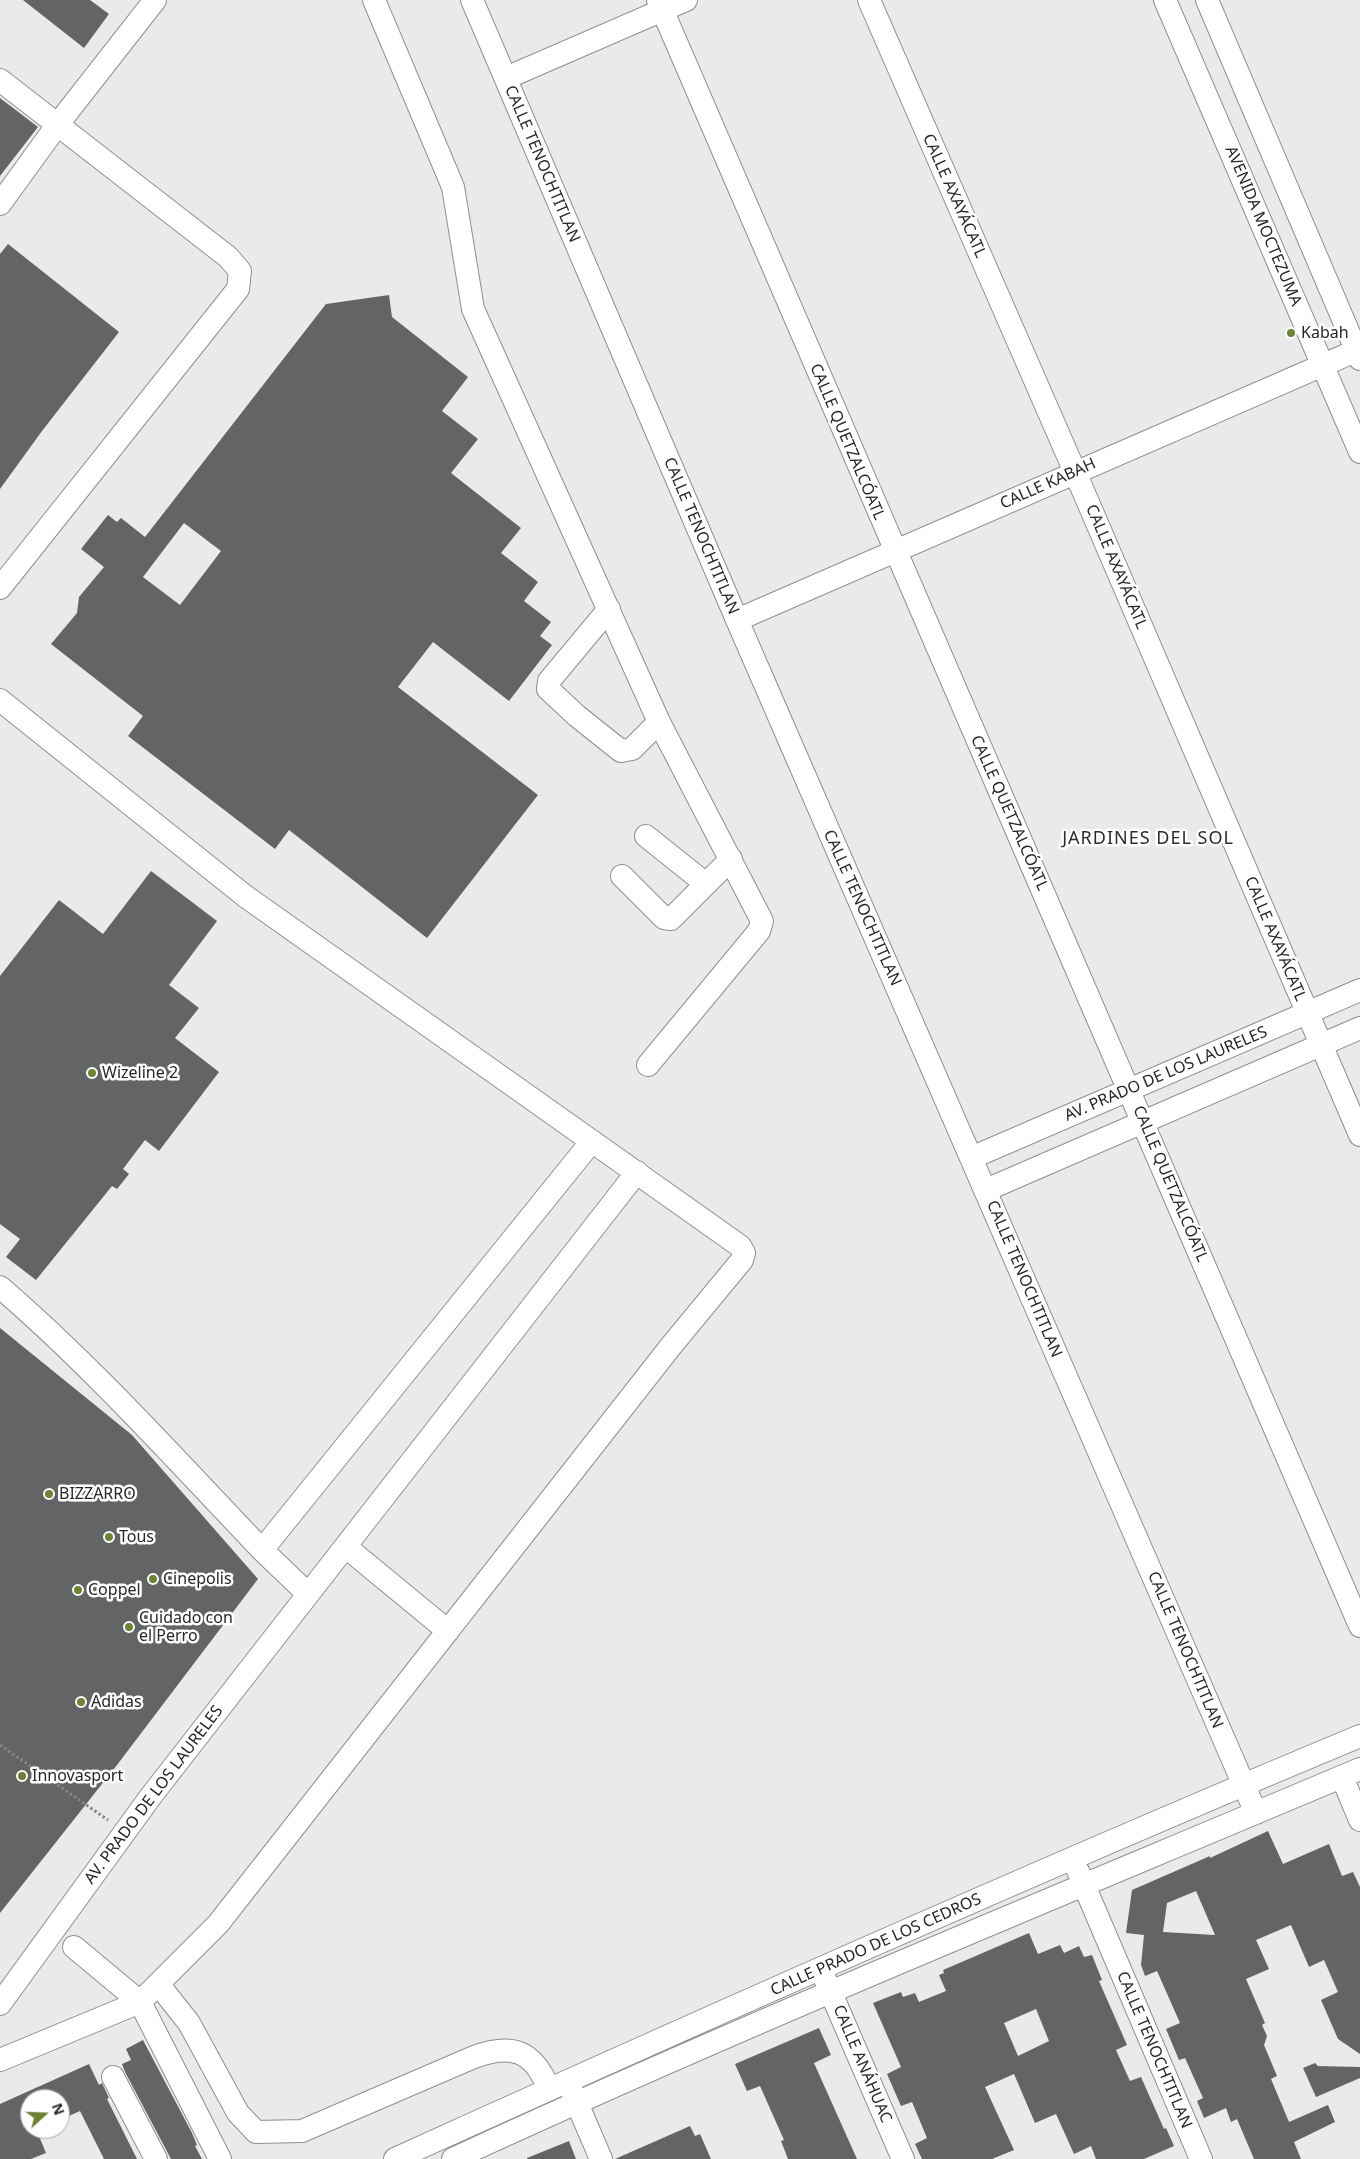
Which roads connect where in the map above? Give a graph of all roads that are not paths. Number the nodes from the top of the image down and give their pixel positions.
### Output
1 (155, 0) edge
2 (374, 0) edge
3 (472, 0) edge
4 (686, 0) edge
5 (869, 0) edge
6 (1165, 0) edge
7 (1207, 0) edge
8 (660, 5) edge
9 (506, 78) junction
10 (0, 80) edge
11 (58, 124) junction
12 (0, 204) edge
13 (1359, 353) edge
14 (1322, 365) junction
15 (1360, 452) edge
16 (1075, 472) junction
17 (894, 551) junction
18 (0, 588) edge
19 (609, 609) junction
20 (737, 620) junction
21 (0, 700) edge
22 (659, 722) junction
23 (646, 836) dead end
24 (731, 859) junction
25 (622, 876) dead end
26 (706, 884) junction
27 (1360, 990) edge
28 (1307, 1013) junction
29 (1360, 1028) edge
30 (1321, 1045) junction
31 (648, 1065) dead end
32 (1130, 1090) junction
33 (1144, 1122) junction
34 (1360, 1135) edge
35 (592, 1141) junction
36 (971, 1158) junction
37 (637, 1172) junction
38 (986, 1190) junction
39 (0, 1287) edge
40 (346, 1547) junction
41 (262, 1550) junction
42 (310, 1591) junction
43 (1360, 1626) edge
44 (448, 1631) junction
45 (1360, 1736) edge
46 (1351, 1773) edge
47 (1243, 1785) junction
48 (1256, 1814) junction
49 (1360, 1820) edge
50 (1073, 1859) junction
51 (1083, 1884) junction
52 (74, 1947) dead end
53 (821, 1969) junction
54 (159, 1985) junction
55 (830, 1991) junction
56 (140, 2002) junction
57 (0, 2004) edge
58 (0, 2060) edge
59 (114, 2077) dead end
60 (558, 2085) junction
61 (577, 2102) junction
62 (156, 2159) edge
63 (220, 2159) edge
64 (395, 2159) edge
65 (453, 2159) edge
66 (601, 2159) edge
67 (903, 2159) edge
68 (1201, 2159) edge

1 - 11 street
2 - 19 street
3 - 9 street, CALLE TENOCHTITLAN
4 - 8 street
5 - 16 street, CALLE AXAYÁCATL
6 - 14 street, AVENIDA MOCTEZUMA
7 - 13 street
8 - 9 street
8 - 17 street, CALLE QUETZALCÓATL
9 - 20 street, CALLE TENOCHTITLAN
10 - 11 street
11 - 12 street
11 - 18 street
13 - 14 street, CALLE KABAH
14 - 15 street, AVENIDA MOCTEZUMA
14 - 16 street, CALLE KABAH
16 - 17 street, CALLE KABAH
16 - 28 street, CALLE AXAYÁCATL
17 - 20 street, CALLE KABAH
17 - 32 street, CALLE QUETZALCÓATL
19 - 22 street
19 - 22 street
20 - 36 street, CALLE TENOCHTITLAN
21 - 35 street
22 - 24 street
23 - 26 street
24 - 26 street
24 - 31 street
25 - 26 street
27 - 28 street, AV. PRADO DE LOS LAURELES
28 - 30 street, CALLE AXAYÁCATL
28 - 32 street, AV. PRADO DE LOS LAURELES
29 - 30 street
30 - 33 street
30 - 34 street, CALLE AXAYÁCATL
32 - 33 street, CALLE QUETZALCÓATL
32 - 36 street, AV. PRADO DE LOS LAURELES
33 - 38 street
33 - 43 street, CALLE QUETZALCÓATL
35 - 37 street
35 - 41 street
36 - 38 street, CALLE TENOCHTITLAN
37 - 40 street, AV. PRADO DE LOS LAURELES
37 - 44 street
38 - 47 street, CALLE TENOCHTITLAN
39 - 41 street
40 - 42 street, AV. PRADO DE LOS LAURELES
40 - 44 street
41 - 42 street
42 - 57 street, AV. PRADO DE LOS LAURELES
44 - 54 street
45 - 47 street, CALLE PRADO DE LOS CEDROS
46 - 48 street, CALLE PRADO DE LOS CEDROS
46 - 49 street
47 - 48 street, CALLE TENOCHTITLAN
47 - 50 street, CALLE PRADO DE LOS CEDROS
48 - 51 street, CALLE PRADO DE LOS CEDROS
50 - 51 street, CALLE TENOCHTITLAN
50 - 53 street, CALLE PRADO DE LOS CEDROS
51 - 55 street, CALLE PRADO DE LOS CEDROS
51 - 68 street, CALLE TENOCHTITLAN
52 - 56 street
53 - 55 street, CALLE ANÁHUAC
53 - 60 street, CALLE PRADO DE LOS CEDROS
54 - 56 street
54 - 60 street
55 - 61 street, CALLE PRADO DE LOS CEDROS
55 - 67 street, CALLE ANÁHUAC
56 - 58 street
56 - 63 street
59 - 62 street
60 - 61 street
60 - 64 street, CALLE PRADO DE LOS CEDROS
61 - 65 street, CALLE PRADO DE LOS CEDROS
61 - 66 street

